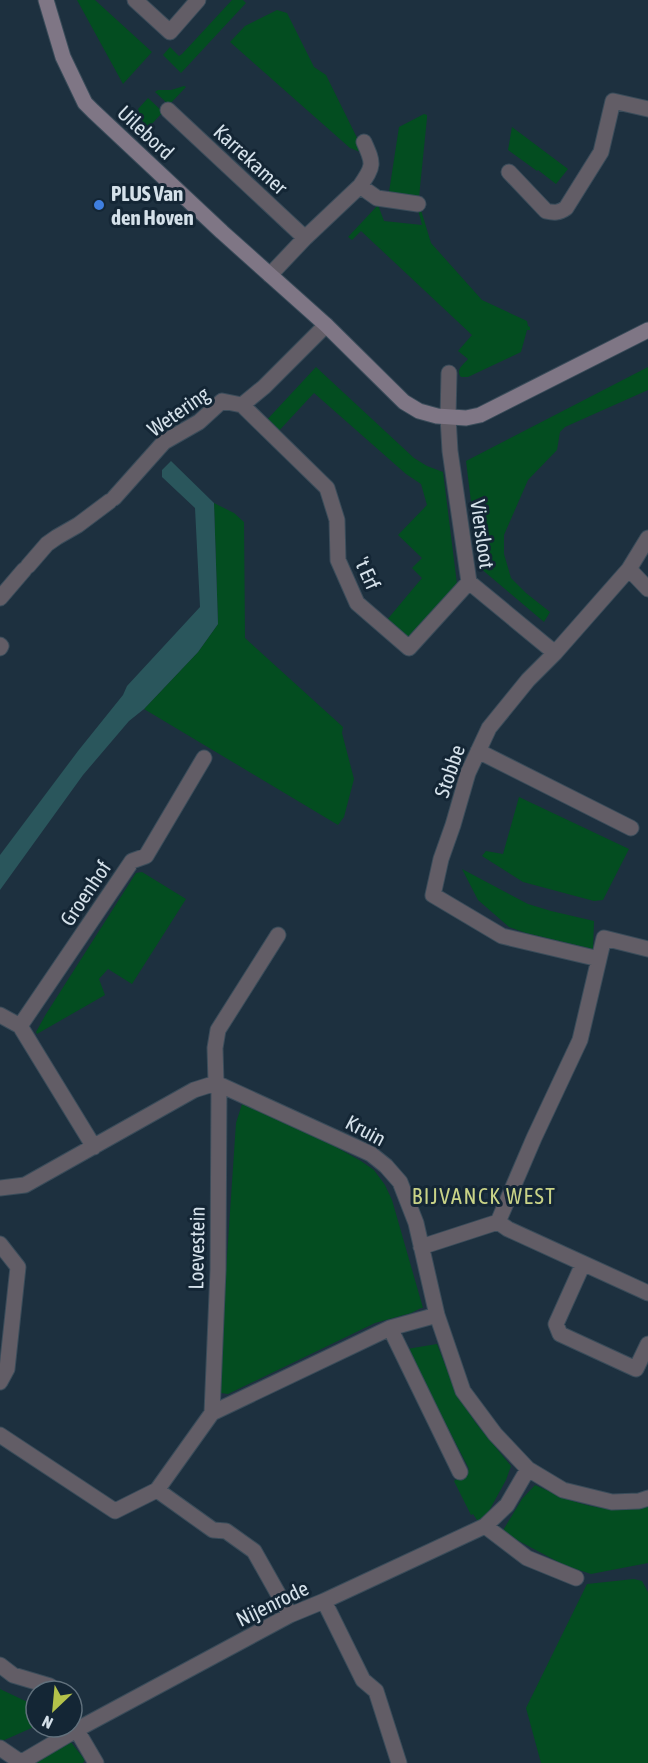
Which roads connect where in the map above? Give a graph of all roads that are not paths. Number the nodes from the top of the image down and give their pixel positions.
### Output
1 (46, 0) edge
2 (135, 0) edge
3 (198, 0) edge
4 (648, 109) edge
5 (168, 110) dead end
6 (364, 142) dead end
7 (509, 172) dead end
8 (360, 186) junction
9 (417, 204) dead end
10 (305, 238) junction
11 (270, 275) junction
12 (326, 325) junction
13 (648, 330) edge
14 (448, 373) dead end
15 (242, 405) junction
16 (448, 417) junction
17 (648, 538) edge
18 (629, 569) junction
19 (469, 582) junction
20 (648, 589) edge
21 (0, 598) edge
22 (555, 654) junction
23 (478, 751) junction
24 (204, 758) dead end
25 (631, 828) dead end
26 (278, 935) dead end
27 (648, 949) edge
28 (599, 959) junction
29 (0, 1015) edge
30 (20, 1026) junction
31 (218, 1083) junction
32 (93, 1147) junction
33 (0, 1188) edge
34 (498, 1222) junction
35 (0, 1244) edge
36 (422, 1247) junction
37 (583, 1264) junction
38 (648, 1293) edge
39 (437, 1316) junction
40 (390, 1328) junction
41 (648, 1344) edge
42 (0, 1382) edge
43 (212, 1413) junction
44 (0, 1435) edge
45 (528, 1469) junction
46 (460, 1472) dead end
47 (157, 1490) junction
48 (648, 1498) edge
49 (485, 1526) junction
50 (576, 1578) dead end
51 (324, 1601) junction
52 (290, 1615) junction
53 (0, 1665) edge
54 (27, 1679) edge
55 (84, 1721) edge
56 (56, 1739) edge
57 (82, 1739) edge
58 (0, 1748) edge
59 (22, 1763) edge
60 (96, 1763) edge
61 (399, 1763) edge

1 - 11 street, Uilebord
2 - 3 street
4 - 7 street
5 - 10 street, Karrekamer
6 - 8 street
8 - 9 street
8 - 10 street
10 - 11 street
11 - 12 street
12 - 15 street, Wetering
12 - 16 street
13 - 16 street
14 - 16 street, Viersloot
15 - 19 street, 't Erf
15 - 21 street, Wetering
16 - 19 street, Viersloot
17 - 18 street, Stobbe
18 - 20 street
18 - 22 street, Stobbe
19 - 22 street, Viersloot
22 - 23 street, Stobbe
23 - 25 street
23 - 28 street, Stobbe
24 - 30 street, Groenhof
26 - 31 street, Loevestein
27 - 28 street
28 - 34 street
29 - 30 street
30 - 32 street
31 - 32 street
31 - 36 street, Kruin
31 - 43 street, Loevestein
32 - 33 street
34 - 36 street
34 - 37 street
35 - 42 street
36 - 39 street, Kruin
37 - 38 street
37 - 41 street
39 - 40 street
39 - 45 street, Kruin
40 - 43 street
40 - 46 street
43 - 47 street
44 - 47 street
45 - 48 street, Kruin
45 - 49 street, Nijenrode
47 - 52 street
49 - 50 street
49 - 51 street, Nijenrode
51 - 52 street, Nijenrode
51 - 61 street
52 - 55 street, Nijenrode
53 - 54 street
56 - 59 street, Nijenrode
57 - 60 street
58 - 59 street

